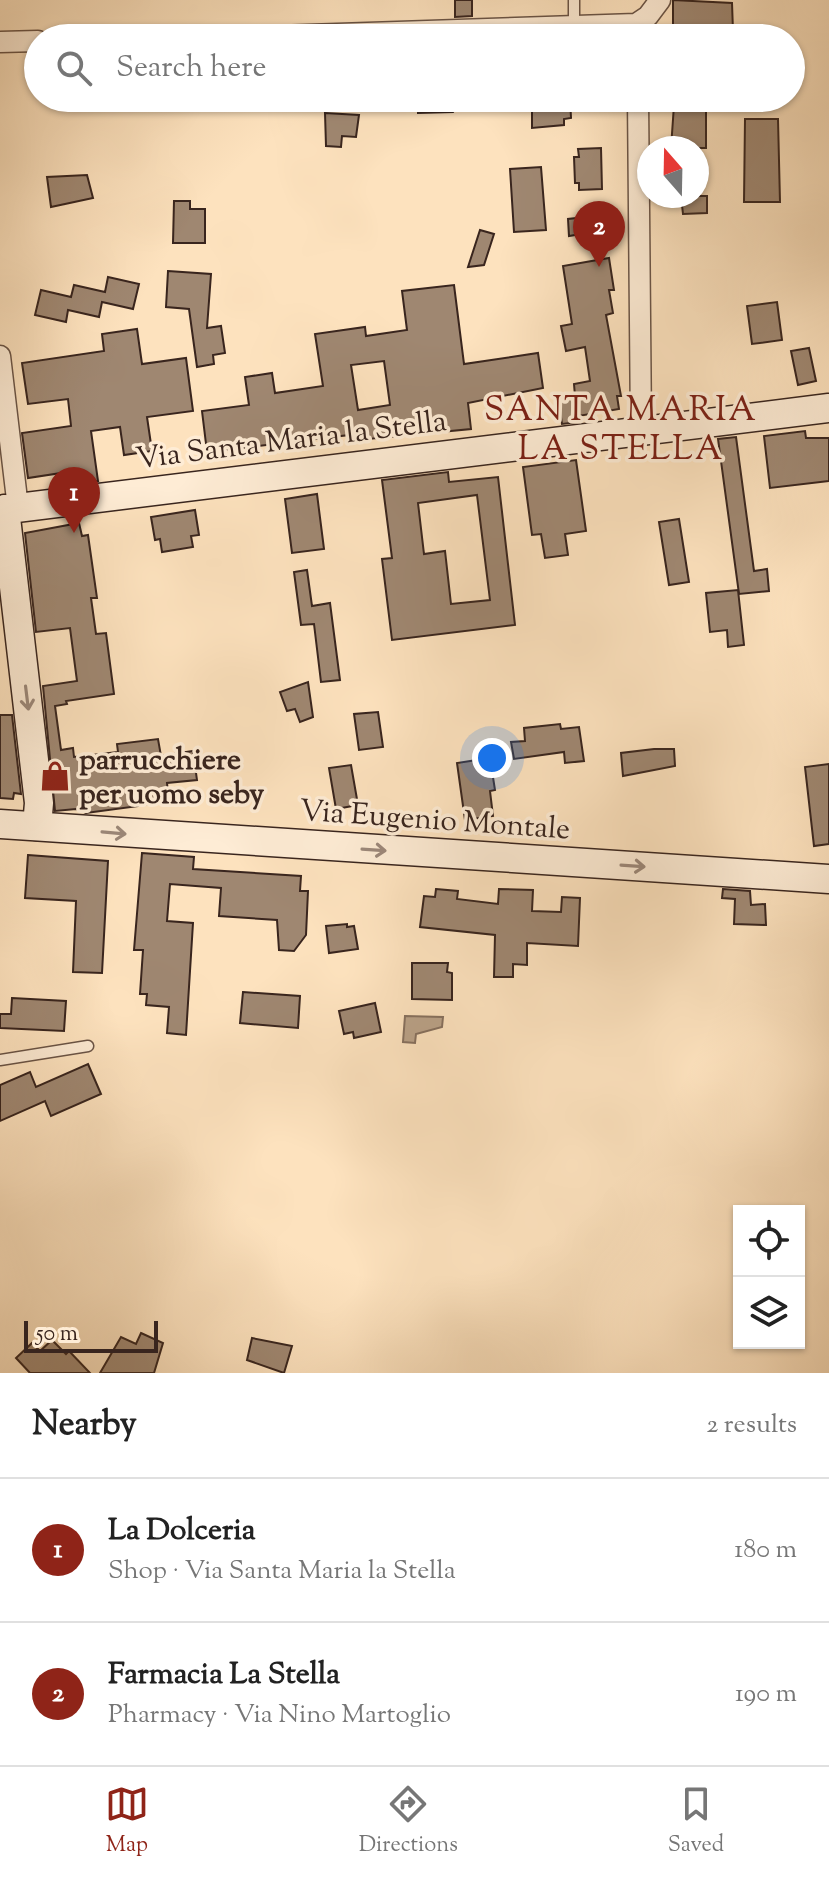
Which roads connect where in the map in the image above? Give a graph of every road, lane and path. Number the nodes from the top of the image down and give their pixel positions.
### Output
1 (574, 0) edge
2 (660, 0) edge
3 (574, 24) edge
4 (642, 24) edge
5 (24, 41) edge
6 (0, 42) edge
7 (638, 112) edge
8 (0, 356) edge
9 (829, 408) edge
10 (641, 431) junction
11 (8, 509) edge
12 (0, 824) edge
13 (37, 826) junction
14 (829, 879) edge
15 (88, 1046) dead end
16 (0, 1060) edge

1 - 3 lane
2 - 4 street
5 - 6 street
7 - 10 street
8 - 11 street
9 - 10 street, Via Santa Maria la Stella
10 - 11 street, Via Santa Maria la Stella
11 -> 13 street
12 - 13 street, Via Eugenio Montale
13 -> 14 street, Via Eugenio Montale
15 - 16 lane

